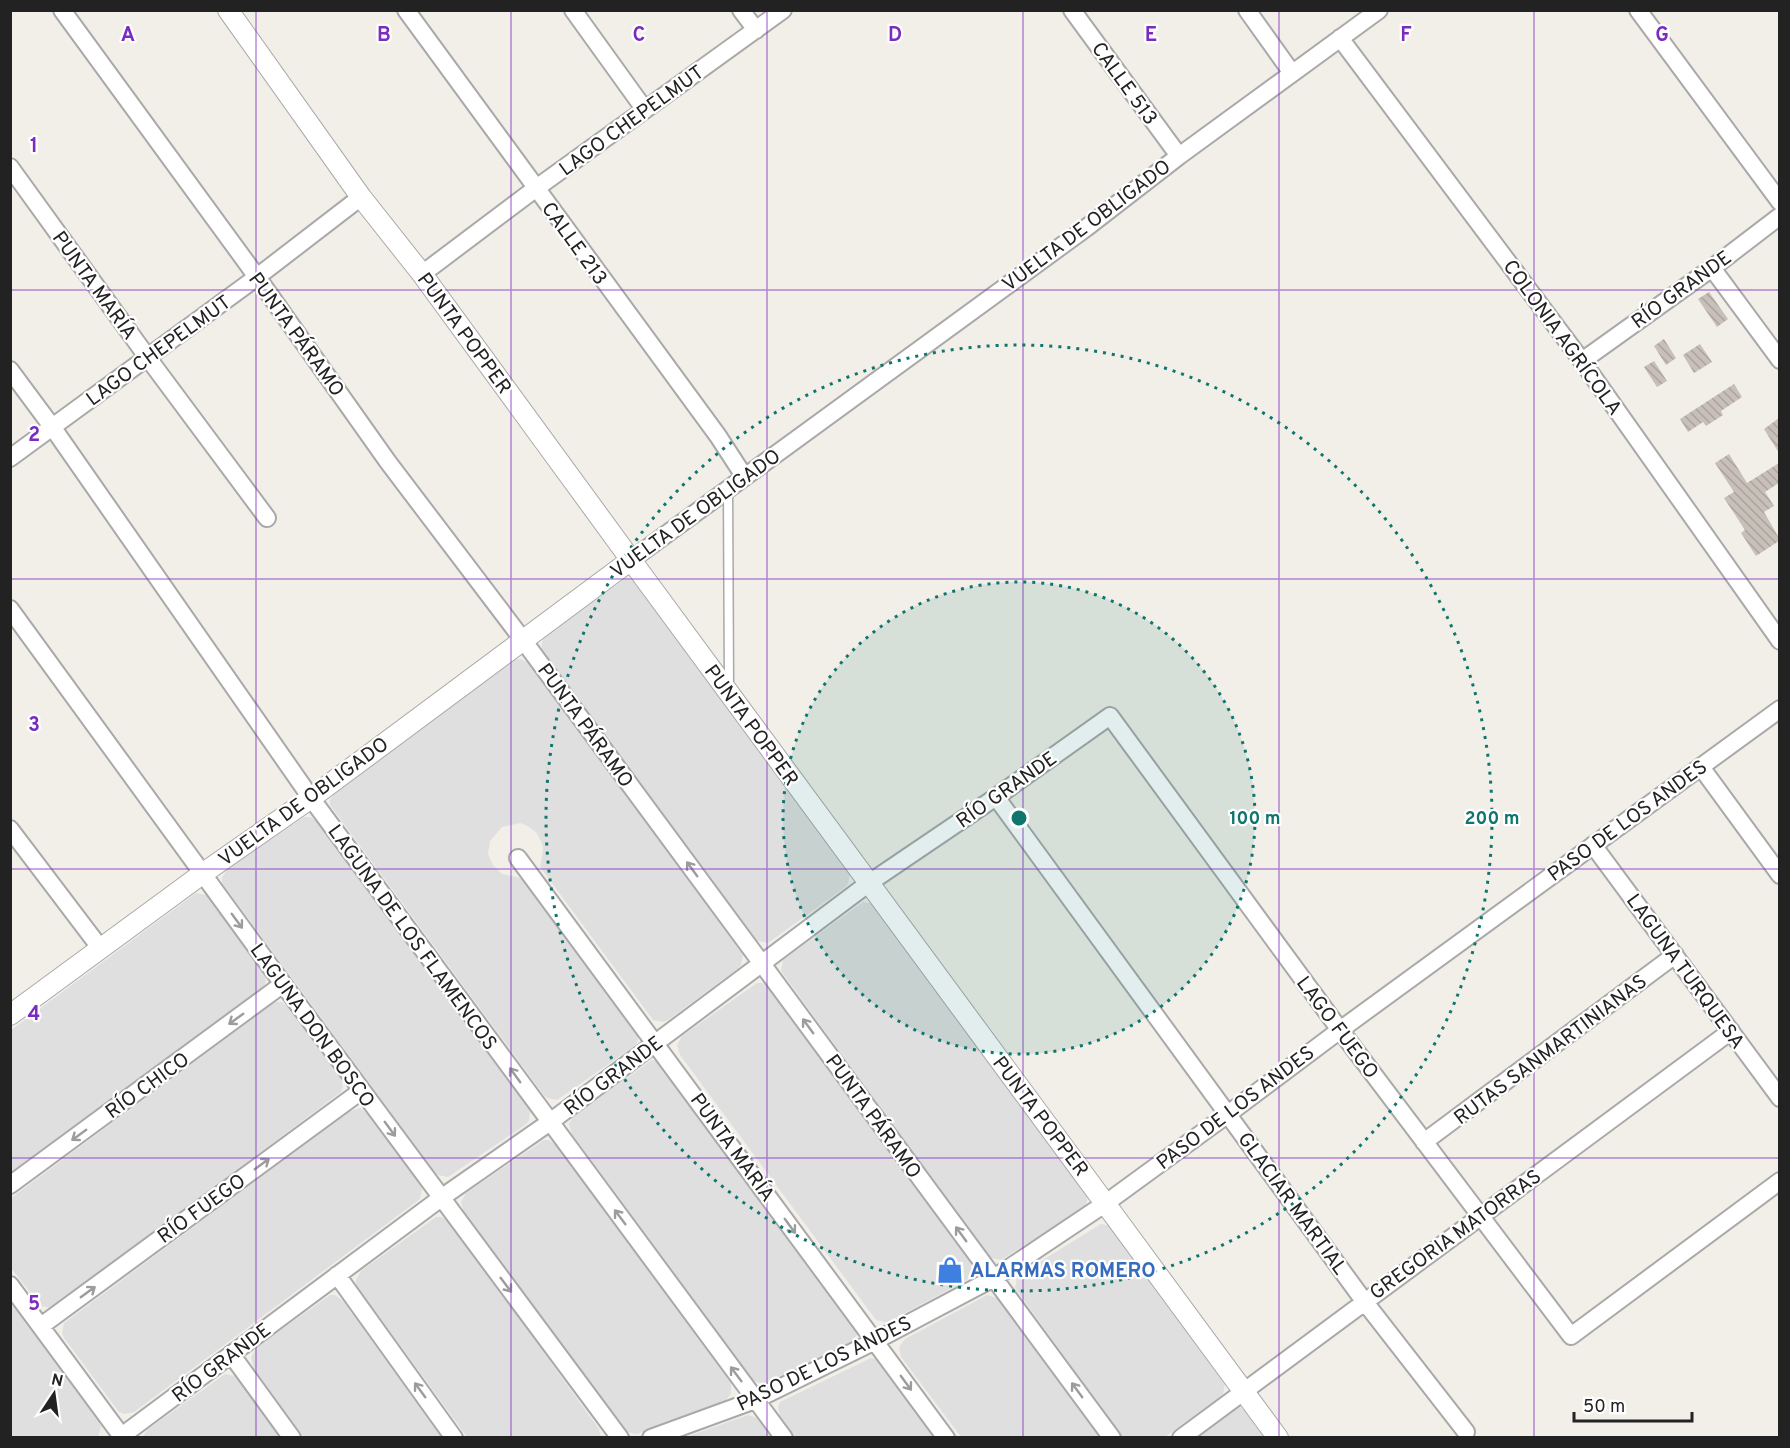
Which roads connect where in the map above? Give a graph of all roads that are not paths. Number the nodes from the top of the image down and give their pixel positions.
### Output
1 (62, 10) edge
2 (228, 10) edge
3 (406, 10) edge
4 (573, 10) edge
5 (741, 10) edge
6 (783, 10) edge
7 (1072, 10) edge
8 (1247, 10) edge
9 (1379, 10) edge
10 (1638, 10) edge
11 (756, 30) junction
12 (1340, 38) junction
13 (1292, 73) junction
14 (645, 110) junction
15 (1179, 156) junction
16 (10, 167) edge
17 (535, 189) junction
18 (362, 197) junction
19 (1779, 202) edge
20 (1779, 216) edge
21 (1712, 268) junction
22 (422, 274) junction
23 (257, 277) junction
24 (148, 358) junction
25 (1779, 360) edge
26 (1582, 361) junction
27 (10, 370) edge
28 (53, 428) junction
29 (10, 458) edge
30 (744, 476) junction
31 (728, 487) junction
32 (267, 518) dead end
33 (630, 560) junction
34 (10, 609) edge
35 (523, 640) junction
36 (1779, 641) edge
37 (729, 693) junction
38 (1779, 709) edge
39 (1110, 716) joint
40 (1701, 767) junction
41 (996, 796) junction
42 (311, 798) junction
43 (10, 829) edge
44 (1593, 845) junction
45 (518, 858) dead end
46 (202, 874) junction
47 (1779, 875) edge
48 (868, 883) junction
49 (101, 949) junction
50 (1675, 955) junction
51 (762, 964) junction
52 (283, 984) junction
53 (10, 1015) edge
54 (1340, 1030) junction
55 (1731, 1031) junction
56 (656, 1043) junction
57 (362, 1091) junction
58 (1779, 1098) edge
59 (1228, 1114) junction
60 (550, 1122) junction
61 (1424, 1142) junction
62 (1779, 1181) edge
63 (10, 1185) edge
64 (441, 1198) junction
65 (1106, 1203) junction
66 (1480, 1215) junction
67 (337, 1275) junction
68 (994, 1278) junction
69 (10, 1285) edge
70 (1364, 1301) junction
71 (41, 1326) junction
72 (875, 1341) junction
73 (231, 1354) junction
74 (1244, 1391) junction
75 (755, 1400) junction
76 (1466, 1432) dead end
77 (121, 1437) edge
78 (292, 1437) edge
79 (454, 1437) edge
80 (620, 1437) edge
81 (651, 1437) edge
82 (784, 1437) edge
83 (946, 1437) edge
84 (1112, 1437) edge
85 (1181, 1437) edge
86 (1278, 1437) edge

1 - 23 street, PUNTA PÁRAMO
2 - 18 street, PUNTA POPPER
3 - 17 street, CALLE 213
4 - 14 street
5 - 11 street
6 - 11 street, LAGO CHEPELMUT
7 - 15 street, CALLE 513
8 - 13 street
9 - 12 street, VUELTA DE OBLIGADO
10 - 19 street
11 - 14 street, LAGO CHEPELMUT
12 - 13 street, VUELTA DE OBLIGADO
12 - 26 street, COLONIA AGRÍCOLA
13 - 15 street, VUELTA DE OBLIGADO
14 - 17 street, LAGO CHEPELMUT
15 - 30 street, VUELTA DE OBLIGADO
16 - 24 street, PUNTA MARÍA
17 - 22 street, LAGO CHEPELMUT
17 - 30 street, CALLE 213
18 - 22 street, PUNTA POPPER
18 - 23 street, LAGO CHEPELMUT
20 - 21 street, RÍO GRANDE
21 - 25 street
21 - 26 street, RÍO GRANDE
22 - 33 street, PUNTA POPPER
23 - 24 street, LAGO CHEPELMUT
23 - 35 street, PUNTA PÁRAMO
24 - 28 street, LAGO CHEPELMUT
24 - 32 street, PUNTA MARÍA
26 - 36 street, COLONIA AGRÍCOLA
27 - 28 street, LAGUNA DE LOS FLAMENCOS
28 - 29 street, LAGO CHEPELMUT
28 - 42 street, LAGUNA DE LOS FLAMENCOS
30 - 31 street, VUELTA DE OBLIGADO
31 - 33 street, VUELTA DE OBLIGADO
31 - 37 lane
33 - 35 street, VUELTA DE OBLIGADO
33 - 37 street, PUNTA POPPER
34 - 46 street, LAGUNA DON BOSCO
35 - 42 street, VUELTA DE OBLIGADO
51 -> 35 street, PUNTA PÁRAMO
37 - 48 street, PUNTA POPPER
38 - 40 street, PASO DE LOS ANDES
39 - 41 street, RÍO GRANDE
39 - 54 street, LAGO FUEGO
40 - 44 street, PASO DE LOS ANDES
40 - 47 street
41 - 48 street, RÍO GRANDE
41 - 59 street, GLACIAR MARTIAL
42 - 46 street, VUELTA DE OBLIGADO
60 -> 42 street, LAGUNA DE LOS FLAMENCOS
43 - 49 street
44 - 50 street, LAGUNA TURQUESA
44 - 54 street, PASO DE LOS ANDES
45 - 56 street, PUNTA MARÍA
46 - 49 street, VUELTA DE OBLIGADO
46 -> 52 street, LAGUNA DON BOSCO
48 - 51 street, RÍO GRANDE
48 - 65 street, PUNTA POPPER
49 - 53 street, VUELTA DE OBLIGADO
50 - 55 street, LAGUNA TURQUESA
50 - 61 street, RUTAS SANMARTINIANAS
51 - 56 street, RÍO GRANDE
68 -> 51 street, PUNTA PÁRAMO
52 - 57 street, LAGUNA DON BOSCO
52 -> 63 street, RÍO CHICO
54 - 59 street, PASO DE LOS ANDES
54 - 61 street, LAGO FUEGO
55 - 58 street, LAGUNA TURQUESA
55 - 66 street, GREGORIA MATORRAS
56 - 60 street, RÍO GRANDE
56 -> 72 street, PUNTA MARÍA
57 -> 64 street, LAGUNA DON BOSCO
71 -> 57 street, RÍO FUEGO
59 - 65 street, PASO DE LOS ANDES
59 - 70 street, GLACIAR MARTIAL
60 - 64 street, RÍO GRANDE
75 -> 60 street, LAGUNA DE LOS FLAMENCOS
61 - 66 street, LAGO FUEGO
62 - 66 street, LAGO FUEGO
64 - 67 street, RÍO GRANDE
64 -> 80 street, LAGUNA DON BOSCO
65 - 68 street, PASO DE LOS ANDES
65 - 74 street, PUNTA POPPER
66 - 70 street, GREGORIA MATORRAS
67 - 73 street, RÍO GRANDE
79 -> 67 street
68 - 72 street, PASO DE LOS ANDES
84 -> 68 street, PUNTA PÁRAMO
69 - 71 street
70 - 74 street, GREGORIA MATORRAS
70 - 76 street, GLACIAR MARTIAL
71 - 77 street
72 - 75 street, PASO DE LOS ANDES
72 -> 83 street, PUNTA MARÍA
73 - 77 street, RÍO GRANDE
73 - 78 street
74 - 85 street, GREGORIA MATORRAS
74 - 86 street, PUNTA POPPER
75 - 81 street, PASO DE LOS ANDES
75 - 82 street, LAGUNA DE LOS FLAMENCOS

